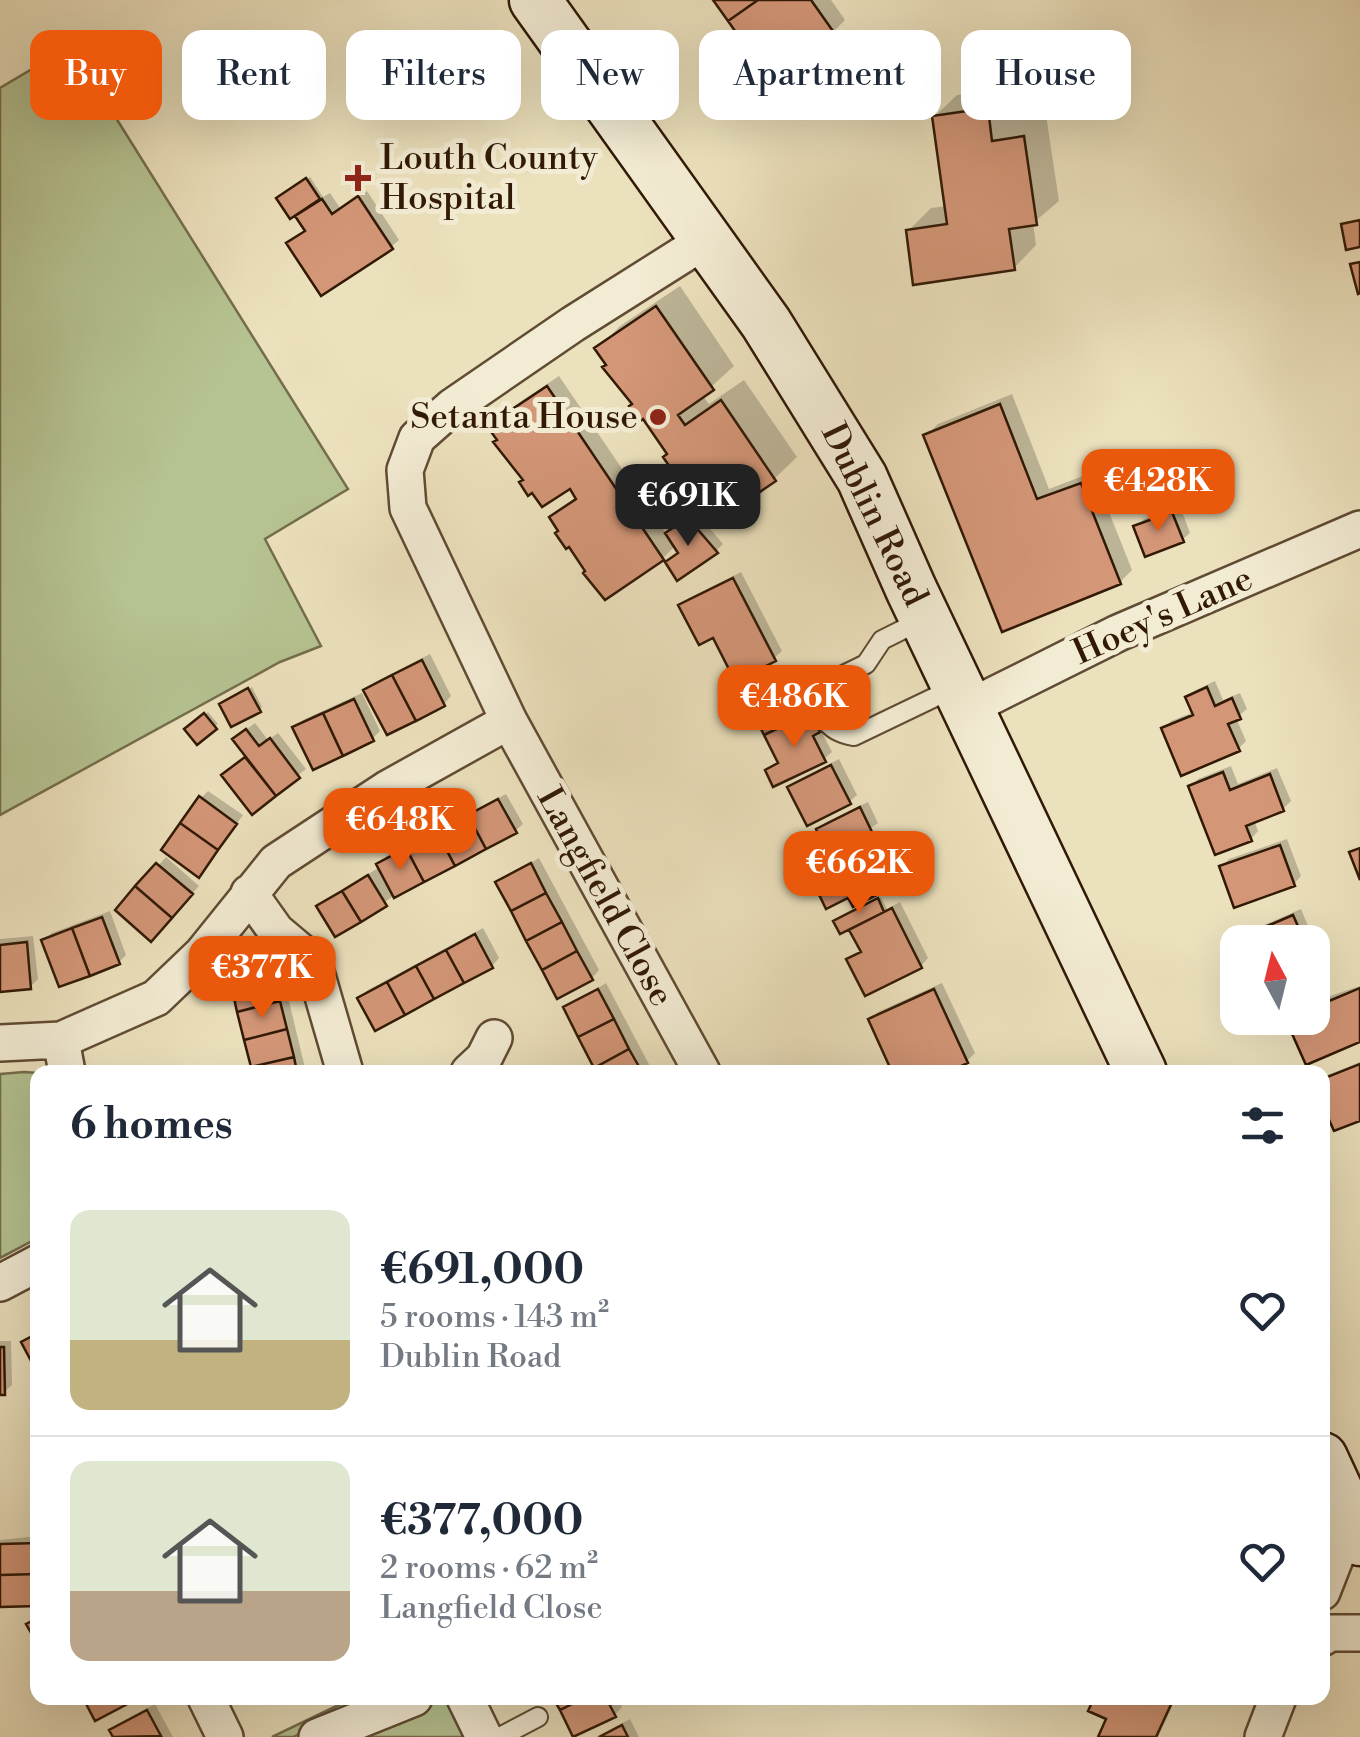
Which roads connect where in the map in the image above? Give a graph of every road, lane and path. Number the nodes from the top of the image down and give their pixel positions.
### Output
1 (535, 0) edge
2 (706, 240) junction
3 (1360, 529) edge
4 (925, 619) junction
5 (963, 697) junction
6 (509, 721) junction
7 (249, 893) junction
8 (494, 1038) dead end
9 (0, 1043) edge
10 (64, 1056) edge
11 (343, 1065) edge
12 (476, 1065) edge
13 (698, 1065) edge
14 (1137, 1065) edge
15 (30, 1267) edge
16 (0, 1283) edge
17 (1330, 1475) edge
18 (1355, 1530) edge
19 (1330, 1577) edge
20 (1330, 1633) edge
21 (1360, 1633) edge
22 (209, 1705) edge
23 (397, 1705) edge
24 (468, 1705) edge
25 (1275, 1705) edge
26 (538, 1718) dead end
27 (225, 1737) edge
28 (317, 1737) edge
29 (484, 1737) edge
30 (500, 1737) edge
31 (1262, 1737) edge

1 - 2 main road, Dublin Road
2 - 4 main road, Dublin Road
2 - 6 street, Langfield Close
3 - 5 street, Hoey's Lane
4 - 5 main road, Dublin Road
4 - 5 lane
5 - 14 main road, Dublin Road
6 - 7 street
6 - 13 street, Langfield Close
7 - 10 street
7 - 11 street
8 - 12 street
9 - 10 street
15 - 16 street
17 - 18 main road
18 - 19 street
20 - 21 street
22 - 27 street
23 - 28 street
24 - 29 street
25 - 31 street
26 - 30 lane

